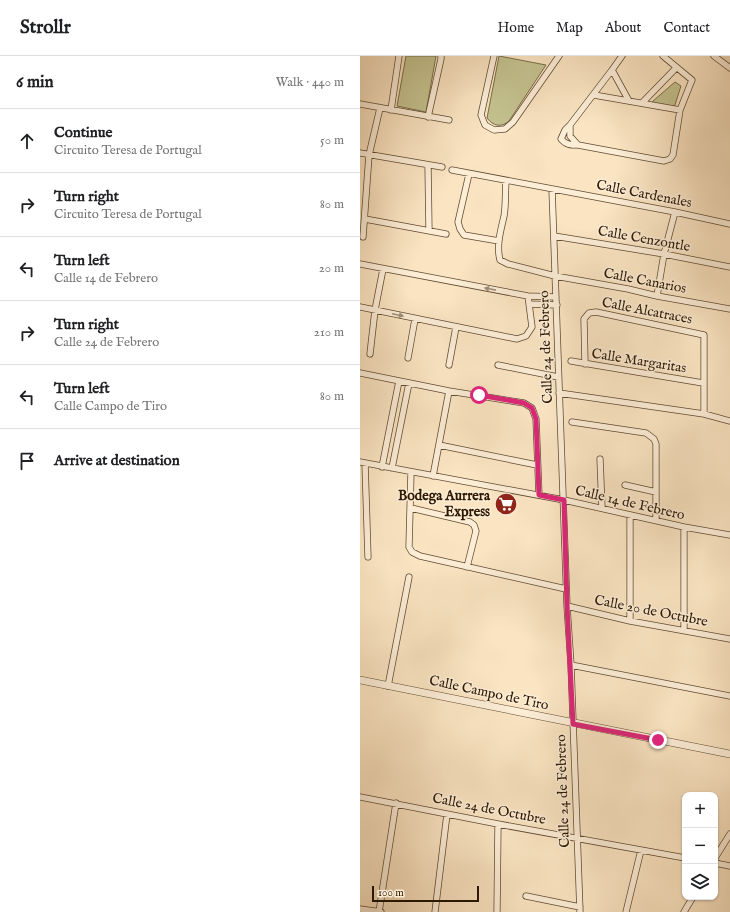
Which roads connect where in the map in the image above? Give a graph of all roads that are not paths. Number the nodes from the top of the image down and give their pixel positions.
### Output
1 (399, 56) edge
2 (441, 56) edge
3 (494, 56) edge
4 (559, 56) edge
5 (622, 56) edge
6 (663, 56) edge
7 (714, 56) edge
8 (676, 68) junction
9 (730, 68) edge
10 (612, 70) junction
11 (594, 95) junction
12 (629, 101) junction
13 (642, 103) junction
14 (360, 104) edge
15 (380, 108) junction
16 (391, 110) junction
17 (680, 110) junction
18 (428, 117) junction
19 (448, 120) dead end
20 (570, 125) junction
21 (578, 145) junction
22 (360, 153) edge
23 (369, 155) junction
24 (428, 165) junction
25 (442, 167) dead end
26 (452, 170) dead end
27 (469, 174) junction
28 (506, 181) junction
29 (552, 189) junction
30 (675, 212) junction
31 (365, 219) junction
32 (730, 224) edge
33 (429, 231) junction
34 (446, 234) dead end
35 (554, 236) junction
36 (363, 237) dead end
37 (499, 241) junction
38 (664, 254) junction
39 (360, 264) edge
40 (730, 266) edge
41 (383, 269) junction
42 (555, 276) junction
43 (528, 296) junction
44 (657, 296) junction
45 (556, 297) junction
46 (529, 304) junction
47 (557, 305) junction
48 (360, 307) edge
49 (375, 310) junction
50 (730, 310) edge
51 (416, 319) junction
52 (456, 327) junction
53 (370, 354) dead end
54 (408, 358) dead end
55 (571, 361) dead end
56 (585, 364) junction
57 (449, 365) dead end
58 (498, 365) dead end
59 (360, 373) edge
60 (558, 377) junction
61 (399, 381) junction
62 (409, 383) junction
63 (703, 384) junction
64 (449, 391) junction
65 (560, 393) junction
66 (704, 414) junction
67 (730, 421) edge
68 (572, 422) dead end
69 (439, 445) junction
70 (600, 459) dead end
71 (362, 463) edge
72 (537, 465) junction
73 (382, 467) junction
74 (392, 468) junction
75 (411, 472) junction
76 (433, 476) junction
77 (625, 485) dead end
78 (656, 492) junction
79 (539, 495) junction
80 (564, 500) junction
81 (411, 508) junction
82 (602, 508) junction
83 (630, 515) junction
84 (656, 520) junction
85 (684, 527) junction
86 (730, 535) edge
87 (368, 557) dead end
88 (467, 567) junction
89 (409, 576) dead end
90 (566, 589) junction
91 (567, 606) junction
92 (630, 621) junction
93 (684, 630) junction
94 (730, 639) edge
95 (571, 666) junction
96 (360, 680) edge
97 (388, 686) junction
98 (730, 696) edge
99 (573, 724) junction
100 (730, 754) edge
101 (360, 797) edge
102 (396, 803) junction
103 (447, 814) junction
104 (498, 824) junction
105 (730, 834) edge
106 (577, 838) junction
107 (641, 850) junction
108 (718, 853) edge
109 (682, 857) edge
110 (718, 864) edge
111 (730, 866) edge
112 (526, 896) dead end
113 (691, 900) edge
114 (360, 909) edge
115 (580, 909) edge
116 (380, 912) edge
117 (434, 912) edge
118 (497, 912) edge
119 (626, 912) edge
120 (684, 912) edge

1 - 16 street
2 - 18 street
3 - 4 street
5 - 10 street
6 - 8 street
7 - 9 street
8 - 13 street
8 - 17 street
10 - 11 street
10 - 12 street
11 - 12 street
11 - 20 street
12 - 13 street
13 - 17 street
14 - 15 street
15 - 16 street
15 - 23 street
16 - 18 street
17 - 21 street
18 - 19 street
20 - 21 street
20 - 21 street
22 - 23 street
23 - 24 street
23 - 31 street
24 - 25 street
24 - 33 street
26 - 27 street, Calle Cardenales
27 - 28 street, Calle Cardenales
27 - 37 street
28 - 29 street, Calle Cardenales
28 - 37 street
29 - 30 street, Calle Cardenales
29 - 35 street, Calle 24 de Febrero
30 - 32 street, Calle Cardenales
30 - 38 street
31 - 33 street
31 - 36 street
33 - 34 street
35 - 38 street, Calle Cenzontle
35 - 42 street, Calle 24 de Febrero
37 - 42 street, Calle Canarios
38 - 40 street, Calle Cenzontle
38 - 44 street
39 - 41 street
43 -> 41 street
41 - 49 street
42 - 44 street, Calle Canarios
42 - 45 street, Calle 24 de Febrero
43 - 45 street
43 - 46 street
44 - 50 street, Calle Canarios
45 - 47 street, Calle 24 de Febrero
46 - 47 street
46 - 52 street
47 - 60 street, Calle 24 de Febrero
48 - 49 street
49 -> 51 street
49 - 53 street
51 - 52 street
51 - 54 street
52 - 57 street
55 - 56 street, Calle Margaritas
56 - 63 street, Calle Margaritas
56 - 63 street, Calle Alcatraces
58 - 60 street
59 - 61 street
60 - 65 street, Calle 24 de Febrero
61 - 62 street
61 - 73 street
62 - 64 street
62 - 74 street
63 - 66 street
64 - 69 street
64 - 72 street
65 - 66 street
65 - 80 street, Calle 24 de Febrero
66 - 67 street
68 - 78 street
69 - 72 street
69 - 76 street
70 - 82 street
71 - 73 street, Calle 14 de Febrero
71 - 87 street
72 - 79 street
73 - 74 street, Calle 14 de Febrero
74 - 75 street, Calle 14 de Febrero
75 - 76 street, Calle 14 de Febrero
75 - 81 street
76 - 79 street, Calle 14 de Febrero
77 - 78 street
78 - 84 street
79 - 80 street, Calle 14 de Febrero
80 - 82 street, Calle 14 de Febrero
80 - 90 street, Calle 24 de Febrero
81 - 88 street
81 - 88 street
82 - 83 street, Calle 14 de Febrero
83 - 84 street, Calle 14 de Febrero
83 - 92 street
84 - 85 street, Calle 14 de Febrero
85 - 86 street, Calle 14 de Febrero
85 - 93 street
88 - 90 street
89 - 97 street
90 - 91 street, Calle 24 de Febrero
91 - 92 street, Calle 20 de Octubre
91 - 95 street, Calle 24 de Febrero
92 - 93 street, Calle 20 de Octubre
93 - 94 street, Calle 20 de Octubre
95 - 98 street
95 - 99 street, Calle 24 de Febrero
96 - 97 street, Calle Campo de Tiro
97 - 99 street, Calle Campo de Tiro
99 - 100 street, Calle Campo de Tiro
99 - 106 street, Calle 24 de Febrero
101 - 102 street, Calle 24 de Octubre
102 - 103 street, Calle 24 de Octubre
102 - 116 street
103 - 104 street, Calle 24 de Octubre
103 - 117 street
104 - 106 street, Calle 24 de Octubre
104 - 118 street
105 - 108 street
106 - 107 street, Calle 24 de Octubre
106 - 115 street, Calle 24 de Febrero
107 - 109 street, Calle 24 de Octubre
107 - 119 street
110 - 111 street
112 - 115 street
113 - 120 street
114 - 116 street

